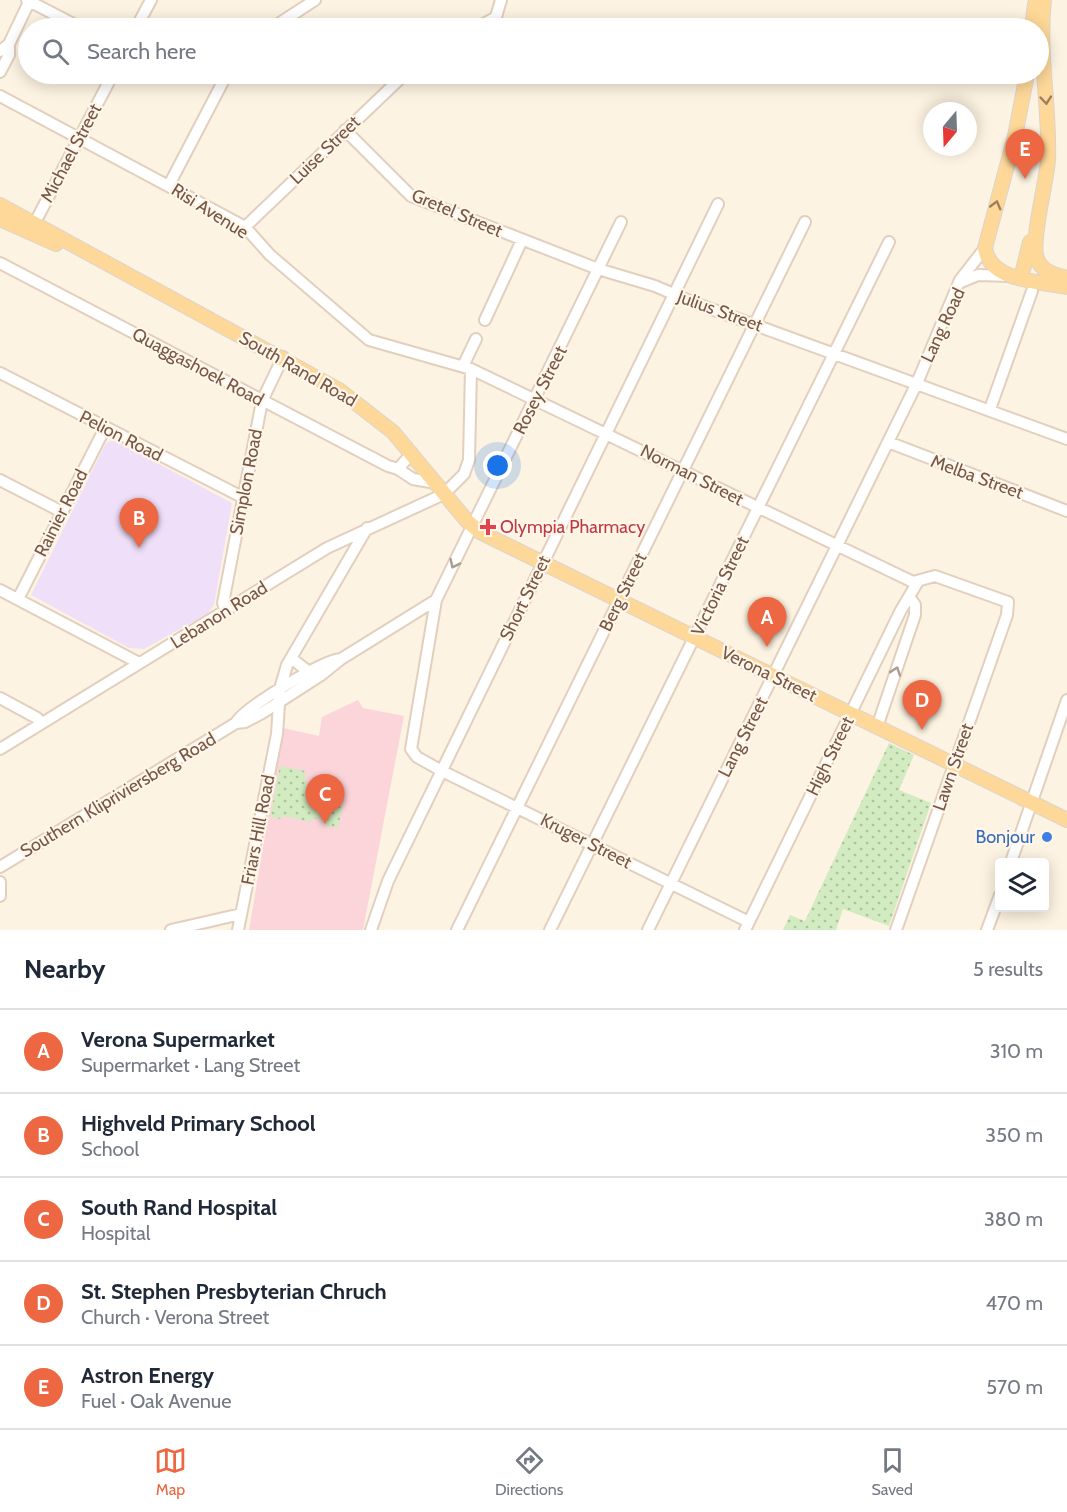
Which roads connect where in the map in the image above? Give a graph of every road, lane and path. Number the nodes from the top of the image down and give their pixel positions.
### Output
1 (29, 0) edge
2 (151, 0) edge
3 (315, 0) edge
4 (1035, 0) edge
5 (1044, 0) edge
6 (501, 2) edge
7 (19, 18) edge
8 (62, 18) edge
9 (141, 18) edge
10 (287, 18) edge
11 (495, 18) edge
12 (1033, 18) edge
13 (1043, 18) edge
14 (18, 19) edge
15 (3, 45) edge
16 (0, 72) edge
17 (108, 84) edge
18 (222, 84) edge
19 (394, 84) edge
20 (1025, 84) edge
21 (1044, 84) edge
22 (0, 96) edge
23 (345, 130) junction
24 (80, 137) junction
25 (169, 185) junction
26 (718, 204) dead end
27 (0, 205) edge
28 (0, 219) edge
29 (1040, 221) junction
30 (621, 222) dead end
31 (805, 222) dead end
32 (245, 227) junction
33 (32, 229) junction
34 (522, 240) junction
35 (889, 242) dead end
36 (986, 248) junction
37 (0, 263) edge
38 (598, 269) junction
39 (1017, 277) junction
40 (1067, 278) edge
41 (958, 285) junction
42 (1067, 287) edge
43 (1032, 291) dead end
44 (674, 294) junction
45 (485, 320) dead end
46 (755, 324) junction
47 (476, 339) dead end
48 (834, 353) junction
49 (283, 357) junction
50 (467, 368) junction
51 (0, 373) edge
52 (917, 383) junction
53 (535, 400) junction
54 (262, 401) junction
55 (990, 409) junction
56 (105, 428) junction
57 (606, 432) junction
58 (1067, 439) edge
59 (888, 442) junction
60 (412, 453) junction
61 (398, 469) junction
62 (682, 470) junction
63 (0, 480) edge
64 (440, 488) junction
65 (242, 497) junction
66 (759, 508) junction
67 (1067, 511) edge
68 (62, 512) junction
69 (472, 527) junction
70 (367, 528) junction
71 (338, 543) junction
72 (836, 546) junction
73 (348, 559) junction
74 (543, 563) junction
75 (915, 583) junction
76 (0, 590) edge
77 (910, 598) junction
78 (18, 599) junction
79 (436, 600) junction
80 (619, 600) junction
81 (226, 611) junction
82 (695, 638) junction
83 (293, 659) junction
84 (341, 659) junction
85 (140, 663) junction
86 (309, 672) junction
87 (773, 676) junction
88 (283, 693) junction
89 (0, 698) edge
90 (1067, 700) edge
91 (257, 710) junction
92 (851, 714) junction
93 (42, 723) junction
94 (277, 725) junction
95 (877, 727) junction
96 (0, 749) edge
97 (423, 760) joint
98 (954, 764) junction
99 (442, 771) junction
100 (1032, 803) junction
101 (518, 807) junction
102 (1067, 820) edge
103 (592, 844) junction
104 (1012, 858) edge
105 (0, 867) edge
106 (0, 882) edge
107 (671, 884) junction
108 (0, 896) edge
109 (995, 907) edge
110 (241, 914) junction
111 (747, 926) edge
112 (171, 930) edge
113 (238, 930) edge
114 (371, 930) edge
115 (457, 930) edge
116 (550, 930) edge
117 (648, 930) edge
118 (896, 930) edge
119 (987, 930) edge

1 - 7 street
1 - 8 street
2 - 9 street
3 - 10 street
4 - 12 main road
5 -> 13 main road
6 - 11 street
14 - 15 street
15 - 16 street
17 - 24 street, Michael Street
18 - 25 street
19 - 23 street, Luise Street
36 -> 20 main road
21 -> 29 main road
22 - 24 street, Risi Avenue
23 - 32 street, Luise Street
23 - 34 street, Gretel Street
24 - 25 street, Risi Avenue
24 - 33 street, Michael Street
25 - 32 street, Risi Avenue
26 - 44 street, Short Street
27 - 33 main road, South Rand Road
28 - 33 main road, South Rand Road
29 - 39 main road
29 - 40 main road
30 - 38 street, Rosey Street
31 - 46 street, Berg Street
32 - 50 street, Risi Avenue
33 - 49 main road, South Rand Road
34 - 38 street, Julius Street
34 - 45 street
35 - 48 street, Victoria Street
36 - 39 main road
36 - 41 street
37 - 54 street, Quaggashoek Road
38 - 44 street, Julius Street
38 - 53 street, Rosey Street
39 - 41 street, Lang Road
39 - 42 main road
41 - 52 street, Lang Road
43 - 55 street
44 - 46 street, Julius Street
44 - 57 street, Short Street
46 - 48 street, Julius Street
46 - 62 street, Berg Street
47 - 50 street
48 - 52 street, Julius Street
48 - 66 street, Victoria Street
49 - 54 street, Simplon Road
49 - 60 main road, South Rand Road
50 - 53 street, Norman Street
50 - 64 street
51 - 56 street, Pelion Road
52 - 55 street, Julius Street
52 - 59 street, Lang Street
53 - 57 street, Norman Street
53 - 69 street, Rosey Street
54 - 61 street, Quaggashoek Road
54 - 65 street, Simplon Road
55 - 58 street, Julius Street
56 - 65 street, Pelion Road
56 - 68 street, Rainier Road
57 - 62 street, Norman Street
57 - 74 street, Short Street
59 - 67 street, Melba Street
59 - 72 street, Lang Street
60 - 61 street
60 - 64 main road, South Rand Road
61 - 64 street, Quaggashoek Road
62 - 66 street, Norman Street
62 - 80 street, Berg Street
63 - 68 street
64 - 69 main road, South Rand Road
64 - 70 street, Lebanon Road
65 - 81 street, Simplon Road
66 - 72 street, Norman Street
66 - 82 street, Victoria Street
68 - 78 street, Rainier Road
69 - 74 main road, Verona Street
69 -> 79 street, Rosey Street
70 - 71 street, Lebanon Road
70 - 73 street, Friars Hill Road
71 - 73 street
71 - 81 street, Lebanon Road
72 - 75 street, Norman Street
72 - 87 street, Lang Street
73 - 83 street, Friars Hill Road
74 - 80 main road, Verona Street
74 - 99 street, Short Street
75 - 77 street, High Street
75 - 98 street, Lawn Street
76 - 78 street
77 - 92 street, High Street
95 -> 77 street
78 - 85 street
79 - 84 street, Southern Klipriviersberg Road
79 - 97 street, Rosey Street
80 - 82 main road, Verona Street
80 - 101 street, Berg Street
81 - 85 street, Lebanon Road
82 - 87 main road, Verona Street
82 - 103 street, Victoria Street
83 - 86 street
83 - 88 street, Friars Hill Road
84 - 86 street, Southern Klipriviersberg Road
84 - 88 street, Southern Klipriviersberg Road
85 - 93 street, Lebanon Road
86 - 88 street, Southern Klipriviersberg Road
87 - 92 main road, Verona Street
87 - 107 street, Lang Street
88 - 91 street, Southern Klipriviersberg Road
88 - 94 street, Friars Hill Road
89 - 93 street
90 - 100 street
91 - 94 street
91 - 105 street, Southern Klipriviersberg Road
92 - 95 main road, Verona Street
92 - 111 street, High Street
93 - 96 street, Lebanon Road
94 - 110 street, Friars Hill Road
95 - 98 main road, Verona Street
97 - 99 street, Kruger Street
98 - 100 main road, Verona Street
98 - 118 street, Lawn Street
99 - 101 street, Kruger Street
99 - 114 street, Short Street
100 - 102 main road, Verona Street
100 - 104 street
101 - 103 street, Kruger Street
101 - 115 street, Berg Street
103 - 107 street, Kruger Street
103 - 116 street, Victoria Street
106 - 108 street
107 - 111 street, Kruger Street
107 - 117 street, Lang Street
109 - 119 street
110 - 112 street
110 - 113 street, Friars Hill Road

